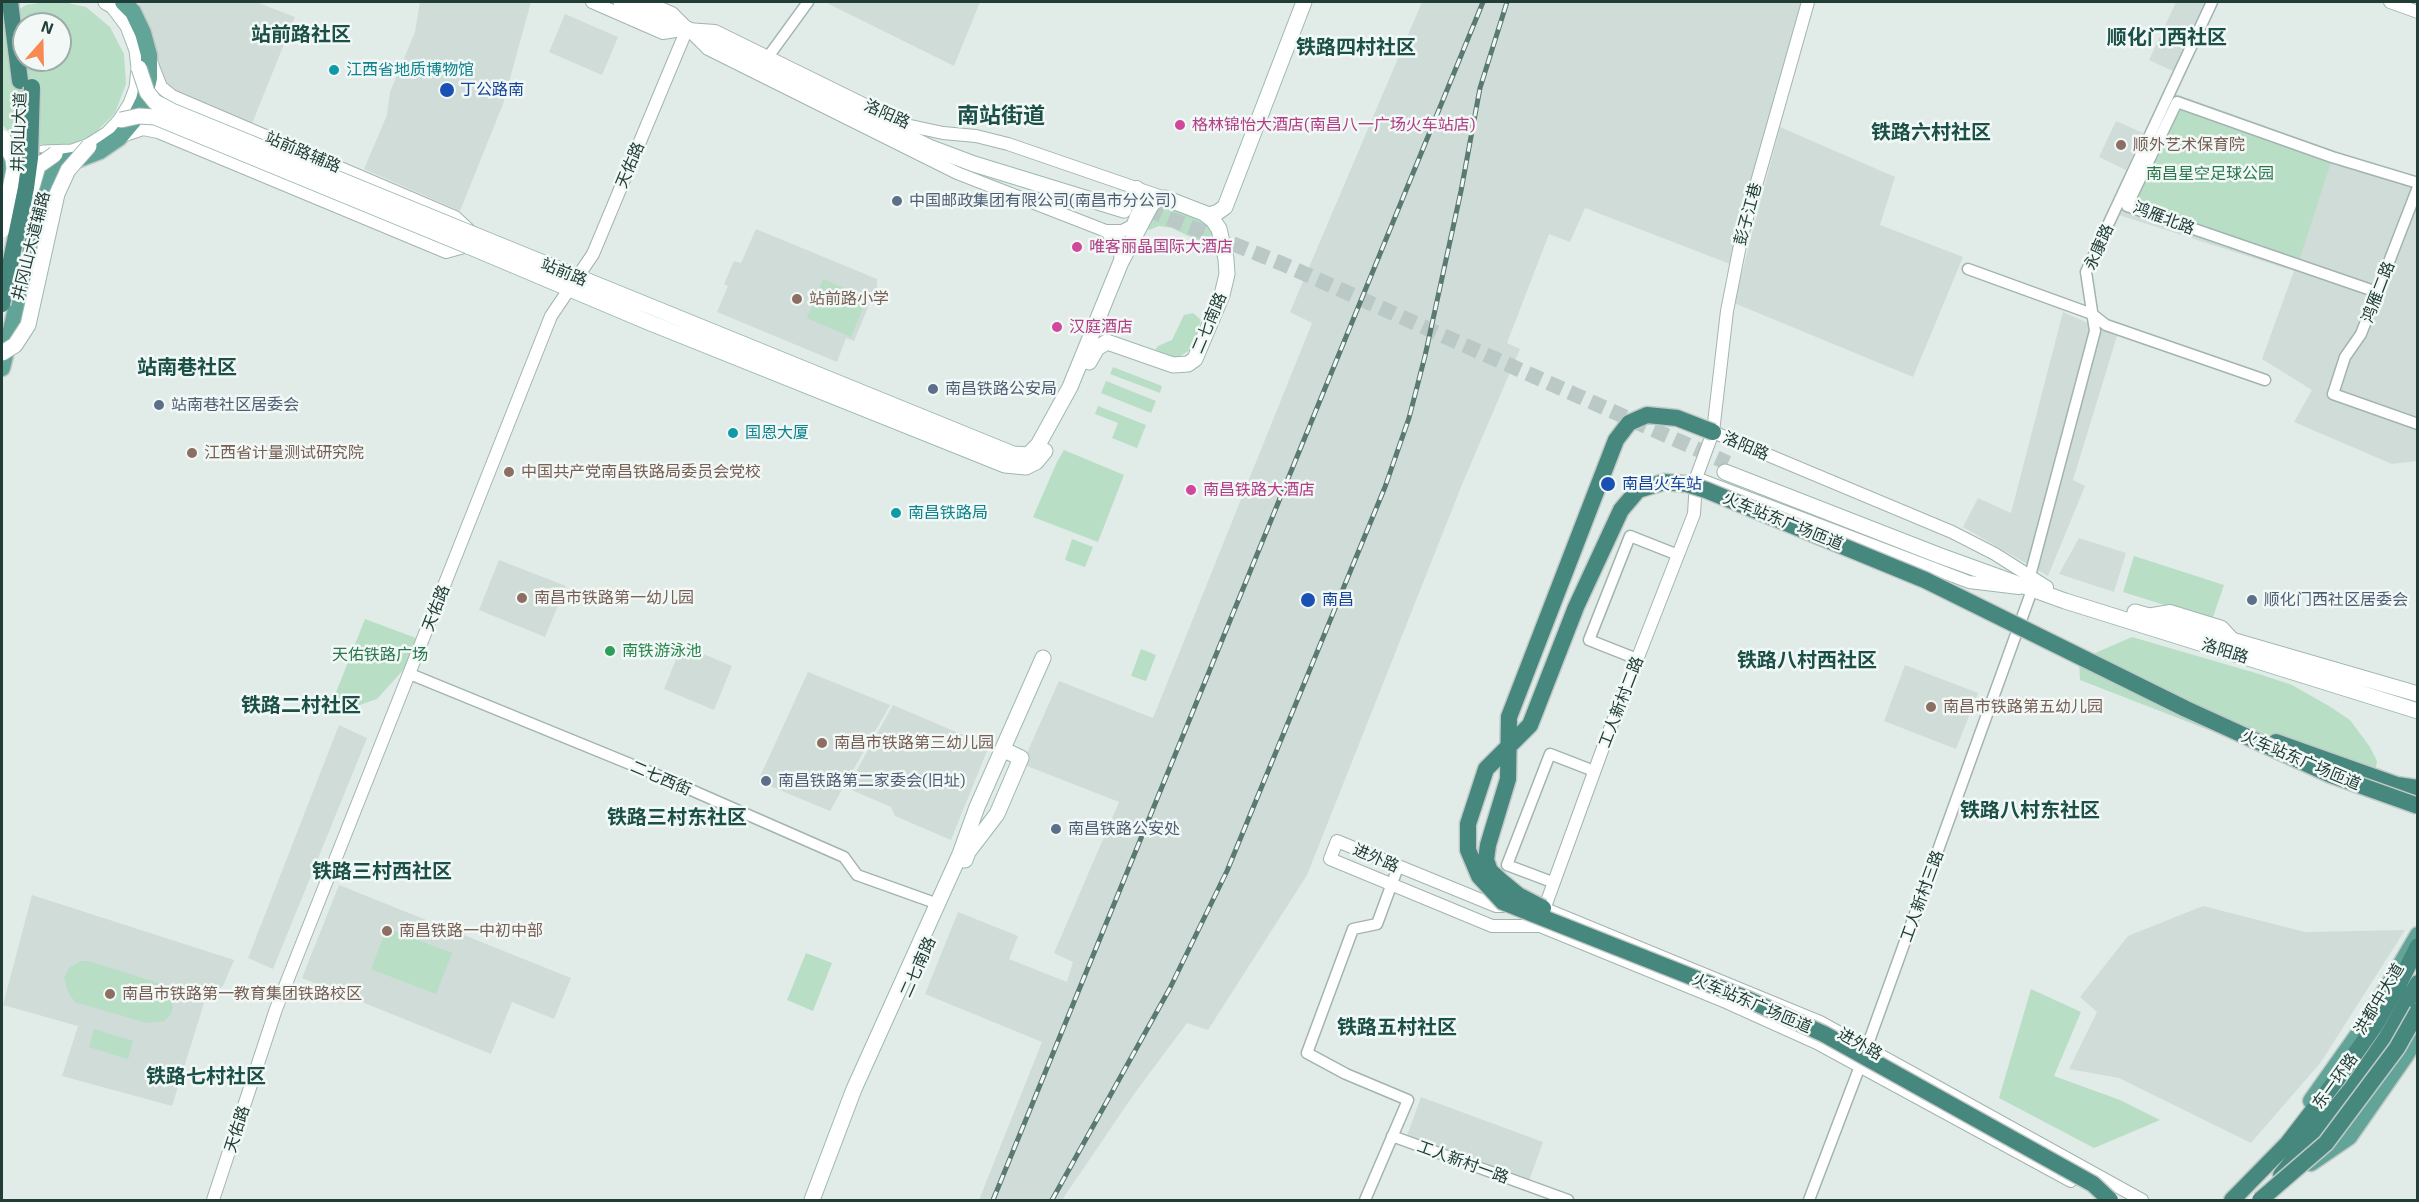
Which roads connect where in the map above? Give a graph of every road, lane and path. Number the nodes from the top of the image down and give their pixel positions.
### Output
1 (10, 2) edge
2 (106, 2) edge
3 (115, 2) edge
4 (123, 2) edge
5 (592, 2) edge
6 (621, 2) edge
7 (646, 2) edge
8 (808, 2) edge
9 (1304, 2) edge
10 (1314, 2) edge
11 (1808, 2) edge
12 (2212, 2) edge
13 (2390, 2) edge
14 (2418, 12) edge
15 (128, 26) junction
16 (687, 29) junction
17 (766, 59) junction
18 (144, 62) junction
19 (30, 72) edge
20 (121, 120) junction
21 (119, 138) junction
22 (2, 140) edge
23 (89, 146) junction
24 (2, 158) edge
25 (58, 158) junction
26 (2, 178) edge
27 (2418, 185) edge
28 (1137, 187) junction
29 (1165, 198) junction
30 (1205, 214) junction
31 (2, 230) edge
32 (1106, 231) junction
33 (1221, 238) junction
34 (472, 240) junction
35 (2, 261) edge
36 (1121, 262) junction
37 (1968, 269) dead end
38 (574, 283) junction
39 (2377, 292) junction
40 (9, 304) edge
41 (2092, 314) junction
42 (2, 353) edge
43 (2, 368) edge
44 (2265, 380) dead end
45 (2418, 424) edge
46 (1713, 432) junction
47 (1007, 459) junction
48 (1726, 467) tunnel mouth
49 (1696, 478) junction
50 (1678, 555) junction
51 (2036, 585) junction
52 (1043, 658) dead end
53 (1638, 659) junction
54 (410, 674) junction
55 (2418, 694) edge
56 (2186, 709) junction
57 (2418, 711) edge
58 (1508, 748) junction
59 (1004, 750) junction
60 (1594, 771) junction
61 (2418, 788) edge
62 (2418, 806) edge
63 (1398, 867) junction
64 (1552, 882) junction
65 (1391, 884) junction
66 (938, 904) junction
67 (1543, 908) junction
68 (1540, 926) junction
69 (2418, 935) edge
70 (2418, 946) edge
71 (2418, 983) edge
72 (2418, 997) edge
73 (2418, 1011) edge
74 (2418, 1035) edge
75 (1867, 1048) junction
76 (1860, 1066) junction
77 (1392, 1136) junction
78 (2283, 1183) junction
79 (213, 1200) edge
80 (812, 1200) edge
81 (822, 1200) edge
82 (1365, 1200) edge
83 (1568, 1200) edge
84 (1809, 1200) edge
85 (2109, 1200) edge
86 (2142, 1200) edge
87 (2225, 1200) edge
88 (2232, 1200) edge
89 (2259, 1200) edge
90 (2266, 1200) edge

1 - 35 highway, 井冈山大道
2 - 15 main road
3 - 15 street
4 - 18 main road
5 - 16 street
6 - 16 main road, 洛阳路
7 - 16 street
8 - 17 street
9 - 30 main road
10 - 33 main road
11 - 46 street, 彭子江巷
12 - 41 street, 永康路
13 - 14 street
15 - 18 main road
16 - 17 main road, 洛阳路
16 - 17 main road, 洛阳路
16 - 32 street, 洛阳路
16 - 38 street, 天佑路
17 - 28 street, 洛阳路
18 - 20 main road, bridge
18 - 21 main road
18 - 34 main road, 站前路, bridge
19 - 40 highway, 井冈山大道, bridge
20 - 23 main road
20 - 34 main road, 站前路, bridge
21 - 25 main road
21 - 34 street
22 - 25 main road
22 - 31 main road, bridge
23 - 25 main road
23 - 42 main road, bridge
24 - 26 main road
25 - 40 main road, 井冈山大道辅路
27 - 39 street, 鸿雁二路
27 - 39 street, 鸿雁北路
28 - 29 street, 洛阳路
28 - 32 street
29 - 30 main road
29 - 36 main road
30 - 33 main road
32 - 36 street
33 - 47 main road, 二七南路
34 - 38 main road, 站前路
36 - 47 main road
37 - 41 street
38 - 47 main road, 站前路
38 - 54 street, 天佑路
39 - 45 street, 鸿雁二路
40 - 43 main road, 井冈山大道辅路
41 - 44 street
41 - 51 street, 永康路
46 - 49 street, 洛阳路
46 - 51 street, 洛阳路
46 - 58 highway, bridge
48 - 51 main road, 洛阳路
49 - 50 street, 工人新村二路
49 - 51 street, 洛阳路
50 - 53 street, 工人新村二路
50 - 53 street
51 - 55 main road, 洛阳路
51 - 57 main road, 洛阳路
51 - 75 street, 工人新村三路
52 - 59 main road, 二七南路
53 - 60 street, 工人新村二路
54 - 66 street, 二七西街
54 - 79 street, 天佑路
56 - 58 highway, 火车站东广场匝道, bridge
56 - 61 highway, 火车站东广场匝道, bridge
56 - 62 highway, 火车站东广场匝道, bridge
58 - 67 highway, bridge
58 - 85 highway, 火车站东广场匝道, bridge
59 - 66 main road, 二七南路
59 - 81 main road, 二七南路
60 - 64 street, 工人新村二路
60 - 64 street
63 - 65 street
63 - 65 street, 进外路
63 - 67 street, 进外路
64 - 67 street, 工人新村二路
65 - 68 street, 进外路
65 - 77 street
66 - 80 main road, 二七南路
67 - 68 street, 工人新村二路
67 - 75 street, 进外路
68 - 76 street, 进外路
69 - 87 main road, 洪都中大道
70 - 88 highway, 东一环路
71 - 89 highway, 东一环路, bridge
72 - 78 main road, 洪都中大道
73 - 89 highway, bridge
74 - 78 main road
75 - 76 street, 工人新村三路
75 - 86 street, 进外路
76 - 84 street, 工人新村三路
76 - 85 street, 进外路
77 - 82 street
77 - 83 street, 工人新村一路
78 - 90 main road, 洪都中大道

